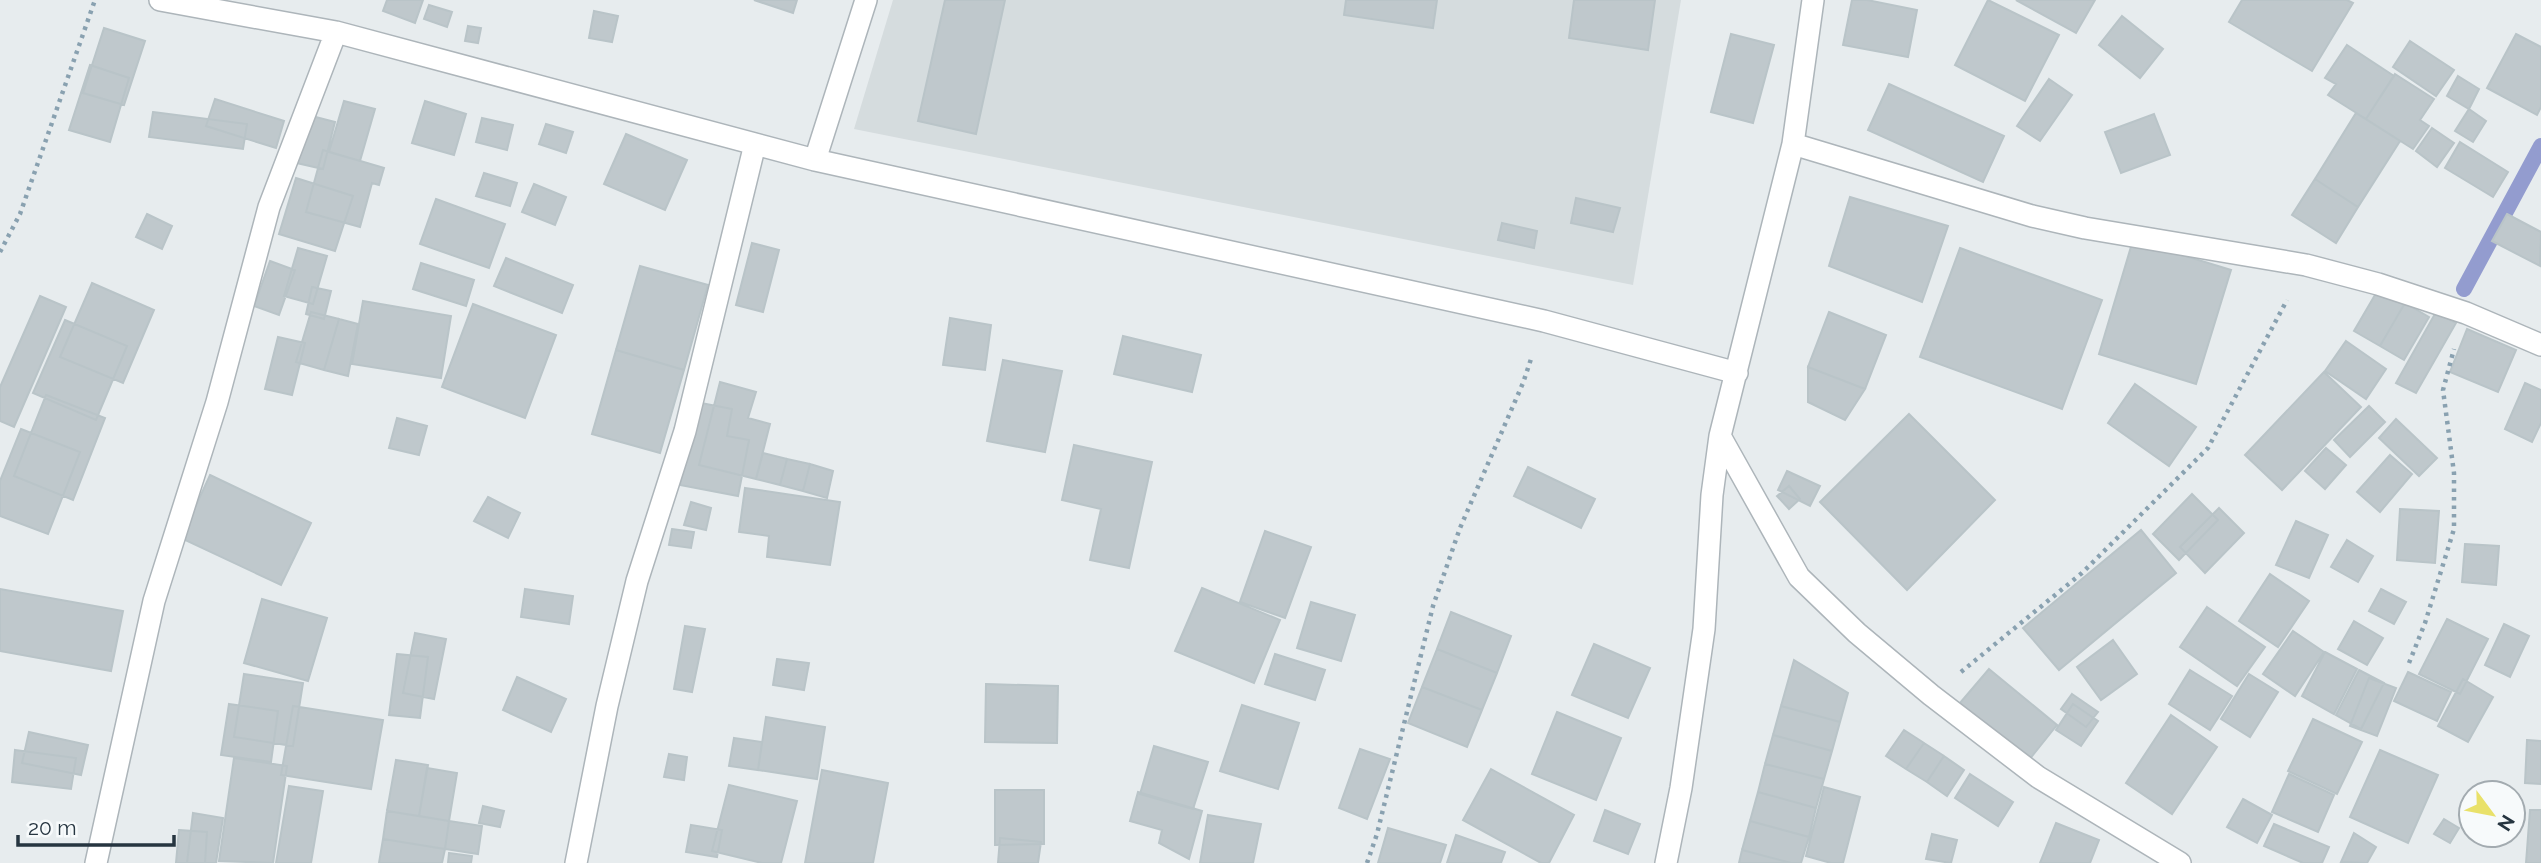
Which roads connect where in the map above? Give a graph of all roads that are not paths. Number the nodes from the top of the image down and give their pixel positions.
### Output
1 (160, 0) edge
2 (866, 0) edge
3 (1814, 0) edge
4 (336, 32) junction
5 (755, 144) junction
6 (1793, 144) junction
7 (815, 160) junction
8 (2541, 345) edge
9 (1737, 373) junction
10 (1720, 436) junction
11 (96, 863) edge
12 (576, 863) edge
13 (1666, 863) edge
14 (2180, 863) edge

1 - 4 street
2 - 7 street
3 - 6 street
4 - 5 street
4 - 11 street
5 - 7 street
5 - 12 street
6 - 8 street
6 - 9 street
7 - 9 street
9 - 10 street
10 - 13 street
10 - 14 street

